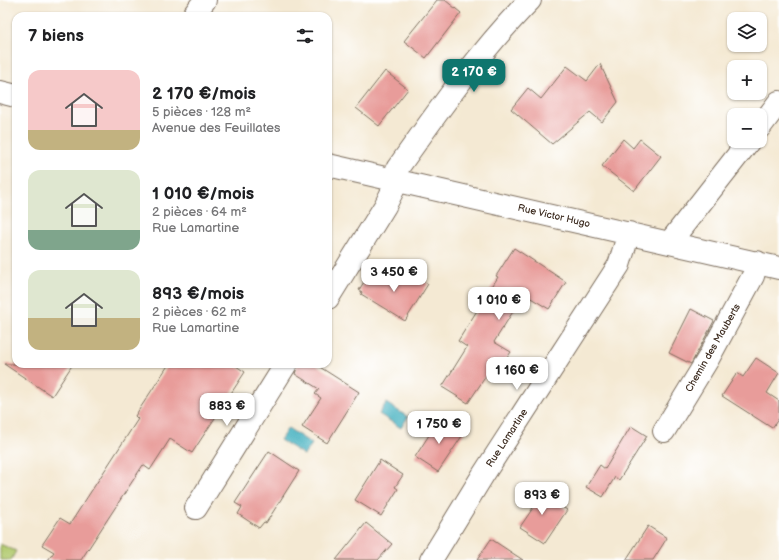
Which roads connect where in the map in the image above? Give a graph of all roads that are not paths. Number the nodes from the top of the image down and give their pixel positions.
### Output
1 (205, 0) edge
2 (530, 0) edge
3 (196, 12) edge
4 (0, 92) edge
5 (12, 95) edge
6 (779, 102) edge
7 (767, 117) edge
8 (744, 148) edge
9 (332, 166) edge
10 (398, 180) junction
11 (629, 233) junction
12 (670, 242) junction
13 (757, 262) junction
14 (779, 267) edge
15 (332, 292) edge
16 (284, 368) edge
17 (664, 431) dead end
18 (196, 508) dead end
19 (432, 560) edge

1 - 3 street
2 - 10 street
4 - 5 street
6 - 7 street
8 - 12 street
9 - 10 street, Rue Victor Hugo
10 - 11 street, Rue Victor Hugo
10 - 15 street
11 - 12 street, Rue Victor Hugo
11 - 19 street, Rue Lamartine
12 - 13 street, Rue Victor Hugo
13 - 14 street, Rue Victor Hugo
13 - 17 street, Chemin des Mauberts
16 - 18 street

